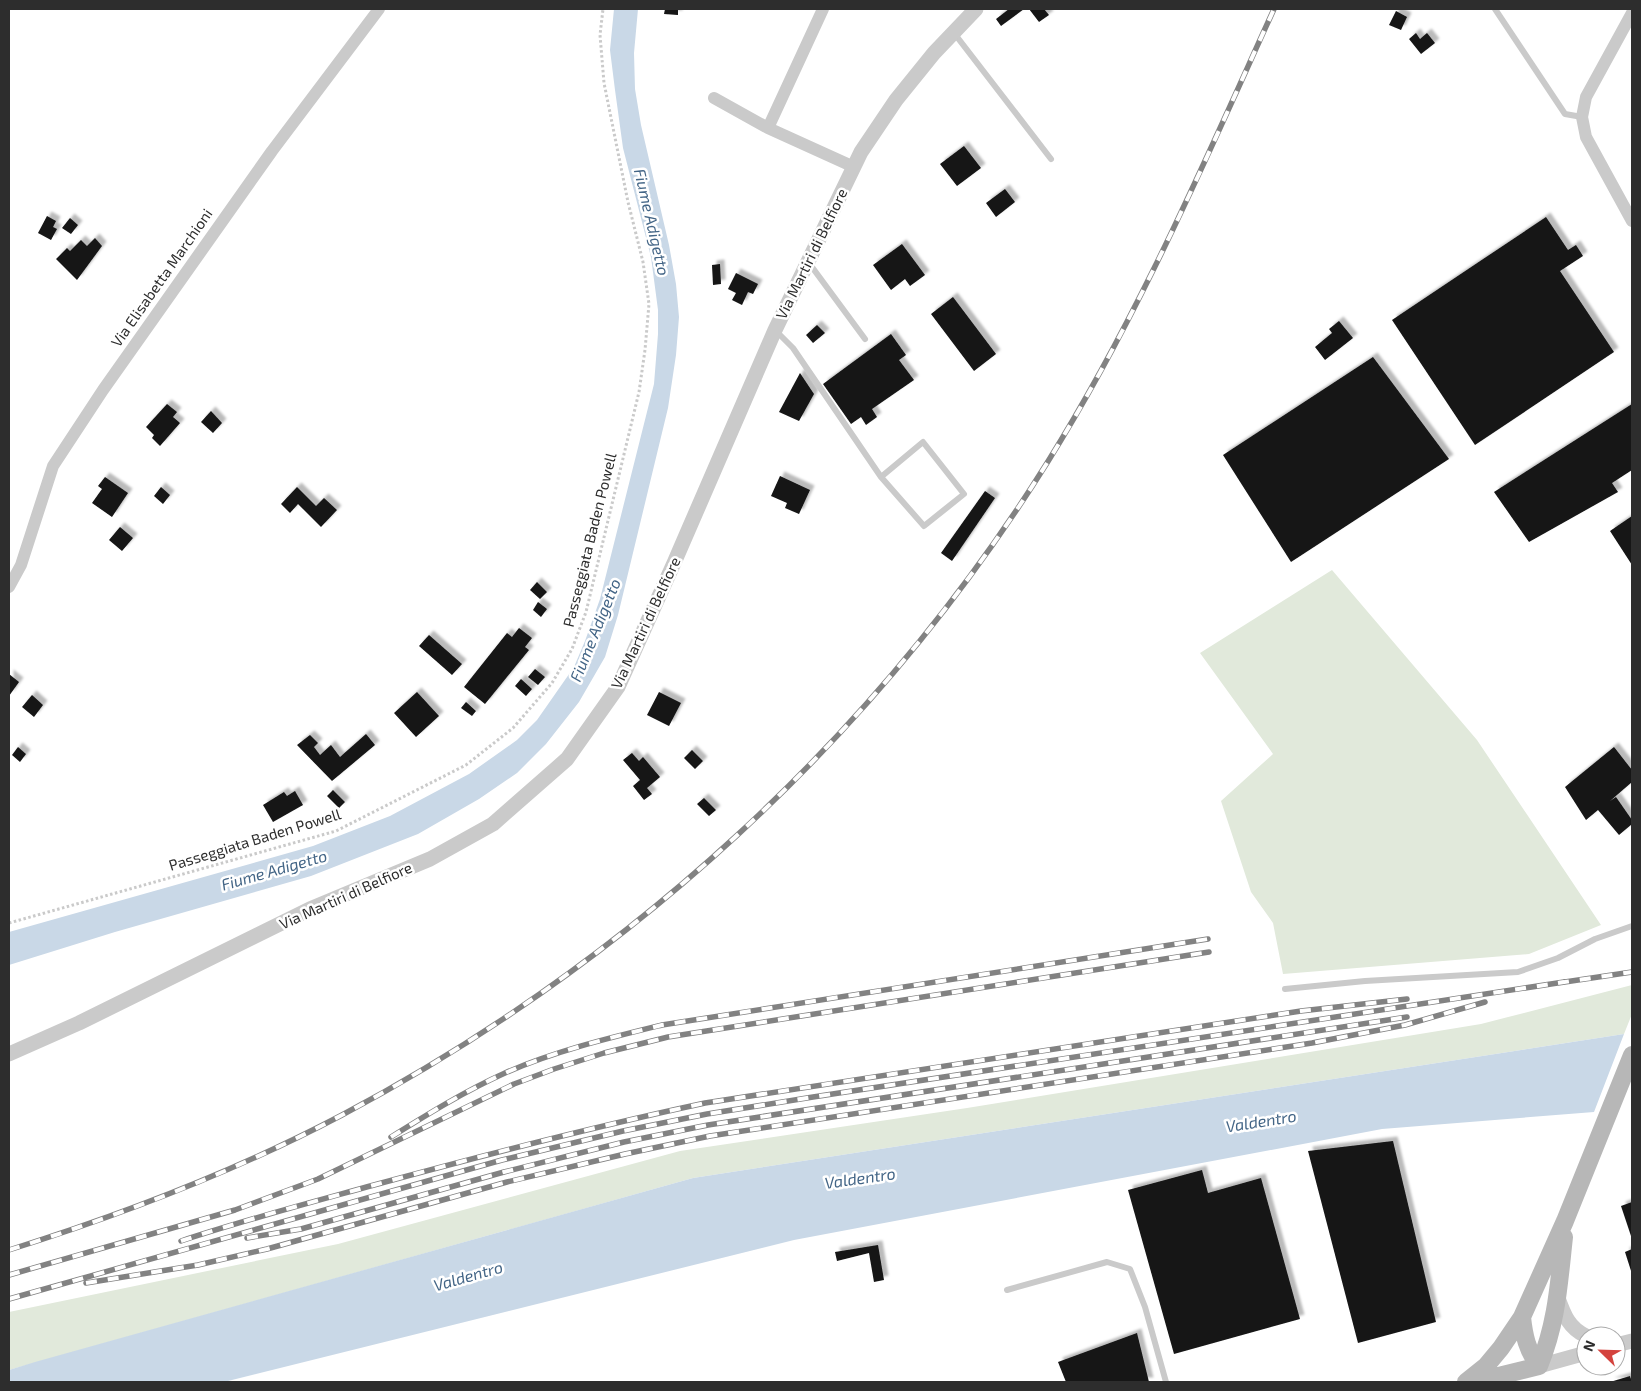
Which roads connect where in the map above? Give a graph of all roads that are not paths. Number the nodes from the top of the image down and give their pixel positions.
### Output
1 (379, 9) edge
2 (823, 9) edge
3 (976, 9) edge
4 (1495, 9) edge
5 (1632, 12) edge
6 (953, 32) junction
7 (714, 98) dead end
8 (1582, 117) junction
9 (768, 128) junction
10 (1051, 159) dead end
11 (854, 167) junction
12 (1632, 221) edge
13 (808, 262) junction
14 (775, 330) junction
15 (865, 339) dead end
16 (881, 477) junction
17 (9, 587) edge
18 (1632, 926) edge
19 (1285, 989) dead end
20 (9, 1054) edge
21 (1632, 1055) edge
22 (1565, 1221) junction
23 (1007, 1290) dead end
24 (1558, 1298) junction
25 (1522, 1317) junction
26 (1576, 1329) edge
27 (1576, 1356) edge
28 (1539, 1366) junction
29 (1166, 1382) edge
30 (1466, 1382) edge
31 (1474, 1382) edge

1 - 17 street, Via Elisabetta Marchioni
2 - 9 street
3 - 6 street, Via Martiri di Belfiore
4 - 8 lane
5 - 8 street
6 - 10 lane
6 - 11 street, Via Martiri di Belfiore
7 - 9 street
8 - 12 street
9 - 11 street
11 - 13 street, Via Martiri di Belfiore
13 - 14 street, Via Martiri di Belfiore
13 - 15 lane
14 - 16 lane
14 - 20 street, Via Martiri di Belfiore
16 - 16 lane
18 - 19 lane
21 - 22 main road
22 - 24 main road
22 - 25 main road
23 - 29 lane
24 - 26 street
24 - 28 main road
25 - 28 main road
25 - 30 main road
27 - 28 street
28 - 31 main road

